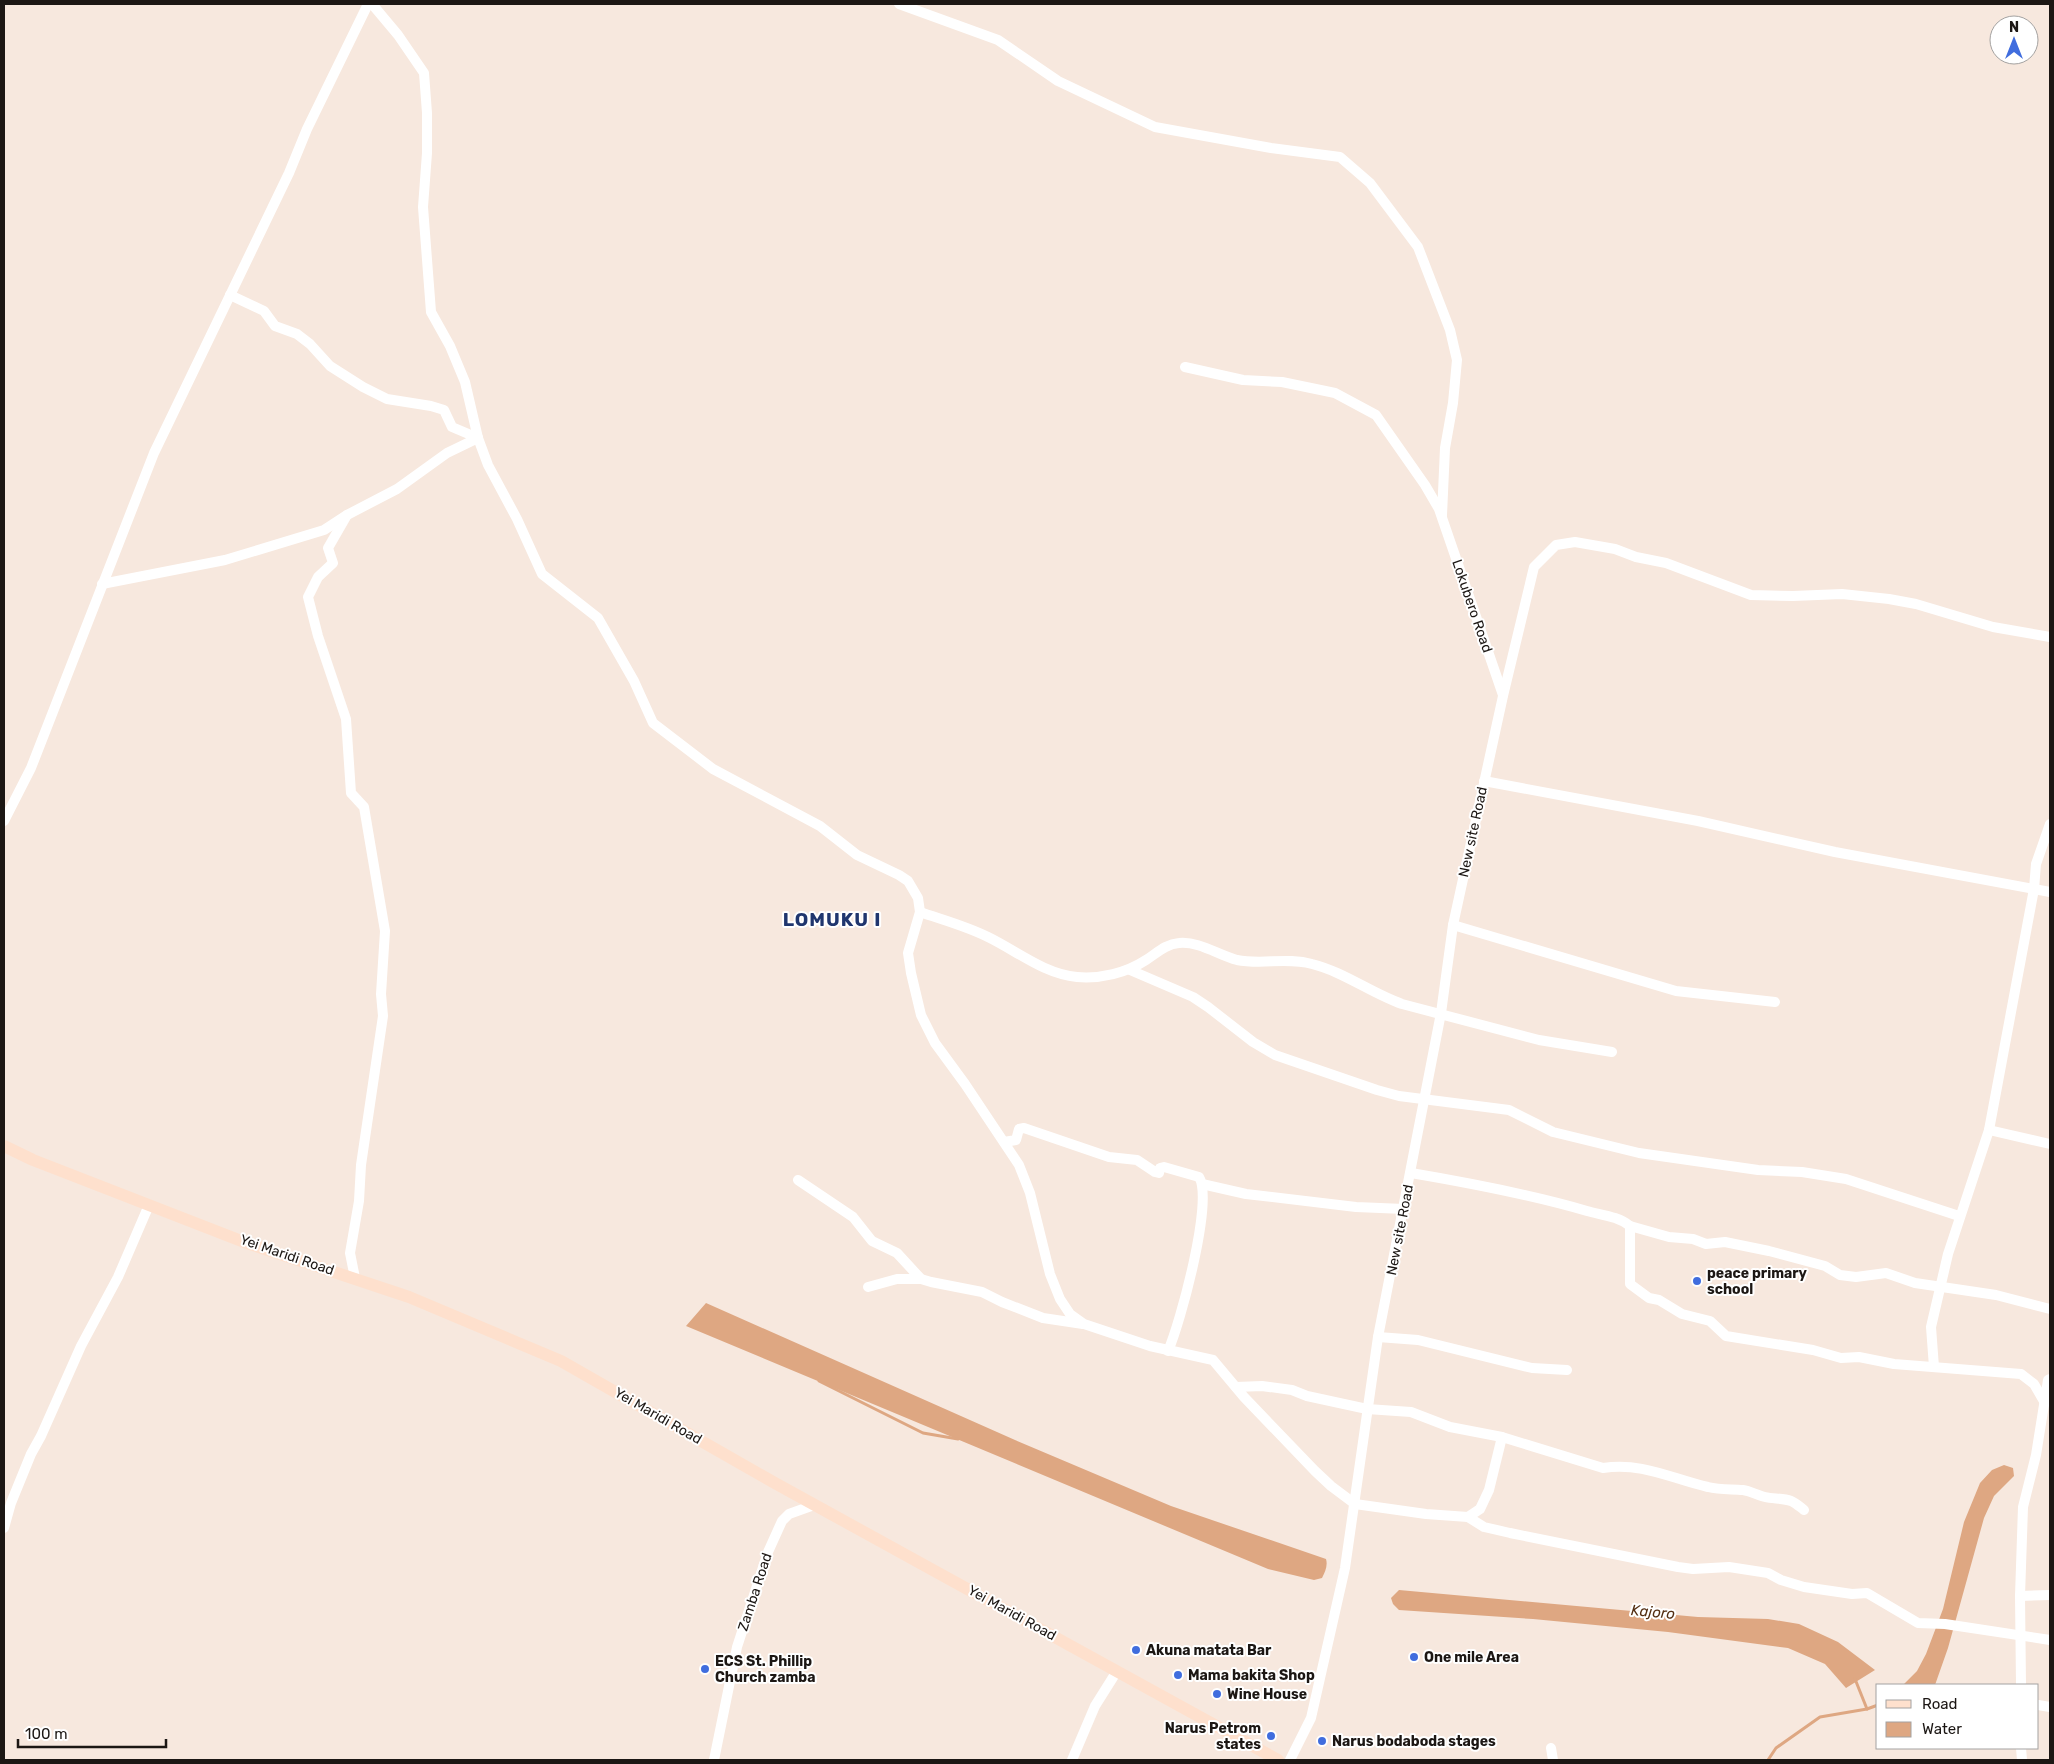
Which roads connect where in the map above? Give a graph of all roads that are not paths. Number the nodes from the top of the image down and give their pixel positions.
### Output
1 (368, 4) edge
2 (372, 4) edge
3 (899, 4) edge
4 (230, 296) junction
5 (1184, 366) dead end
6 (478, 438) junction
7 (347, 515) junction
8 (1442, 515) junction
9 (102, 584) junction
10 (2050, 637) edge
11 (1503, 696) junction
12 (1484, 781) junction
13 (4, 821) edge
14 (2050, 824) edge
15 (2034, 889) junction
16 (2050, 892) edge
17 (920, 912) junction
18 (1453, 925) junction
19 (1130, 970) junction
20 (1775, 1002) dead end
21 (1441, 1014) junction
22 (1612, 1052) dead end
23 (1425, 1100) junction
24 (1989, 1130) junction
25 (1004, 1142) junction
26 (2050, 1144) edge
27 (4, 1146) edge
28 (1411, 1173) junction
29 (798, 1180) dead end
30 (1202, 1184) junction
31 (149, 1205) junction
32 (1404, 1209) junction
33 (1959, 1216) junction
34 (1630, 1226) junction
35 (355, 1278) junction
36 (921, 1279) junction
37 (868, 1287) dead end
38 (1942, 1287) junction
39 (2050, 1309) edge
40 (1084, 1324) junction
41 (1378, 1338) junction
42 (1168, 1351) junction
43 (1934, 1367) junction
44 (1567, 1370) dead end
45 (2050, 1379) edge
46 (1236, 1387) junction
47 (2045, 1403) junction
48 (1367, 1409) junction
49 (1502, 1437) junction
50 (1355, 1504) junction
51 (814, 1505) junction
52 (1804, 1510) dead end
53 (1468, 1518) junction
54 (4, 1528) edge
55 (2050, 1595) edge
56 (2020, 1596) junction
57 (2020, 1635) junction
58 (2050, 1640) edge
59 (1118, 1671) junction
60 (2021, 1684) edge
61 (1551, 1748) dead end
62 (714, 1760) edge
63 (1072, 1760) edge
64 (1278, 1760) edge
65 (1290, 1760) edge
66 (1552, 1760) edge

1 - 4 street
2 - 6 street
3 - 8 street
4 - 6 street
4 - 9 street
5 - 8 street
6 - 7 street
6 - 17 street
7 - 9 street
7 - 35 street
8 - 11 street, Lokubero Road
9 - 13 street
10 - 11 street, New site Road
11 - 12 street, New site Road
12 - 15 street
12 - 18 street, New site Road
14 - 15 street
15 - 16 street
15 - 24 street
17 - 19 street
17 - 25 street
18 - 20 street
18 - 21 street, New site Road
19 - 21 street
19 - 23 street
21 - 22 street
21 - 23 street, New site Road
23 - 28 street, New site Road
23 - 33 street
24 - 26 street
24 - 33 street
25 - 30 street
25 - 40 street
27 - 31 main road, Yei Maridi Road
28 - 32 street, New site Road
28 - 34 street
29 - 36 street
30 - 32 street
30 - 42 street
31 - 35 main road, Yei Maridi Road
31 - 54 street
32 - 41 street, New site Road
33 - 38 street
34 - 38 street
34 - 43 street
35 - 51 main road, Yei Maridi Road
36 - 37 street
36 - 40 street
38 - 39 street
38 - 43 street
40 - 42 street
41 - 44 street
41 - 48 street, New site Road
42 - 46 street
43 - 47 street
45 - 47 street
46 - 48 street
46 - 50 street
47 - 56 street
48 - 49 street
48 - 50 street, New site Road
49 - 52 street
49 - 53 street
50 - 53 street
50 - 65 street, New site Road
51 - 59 main road, Yei Maridi Road
51 - 62 street, Zamba Road
53 - 57 street
55 - 56 street
56 - 57 street
57 - 58 street
57 - 60 street
59 - 63 street
59 - 64 main road, Yei Maridi Road
61 - 66 street

